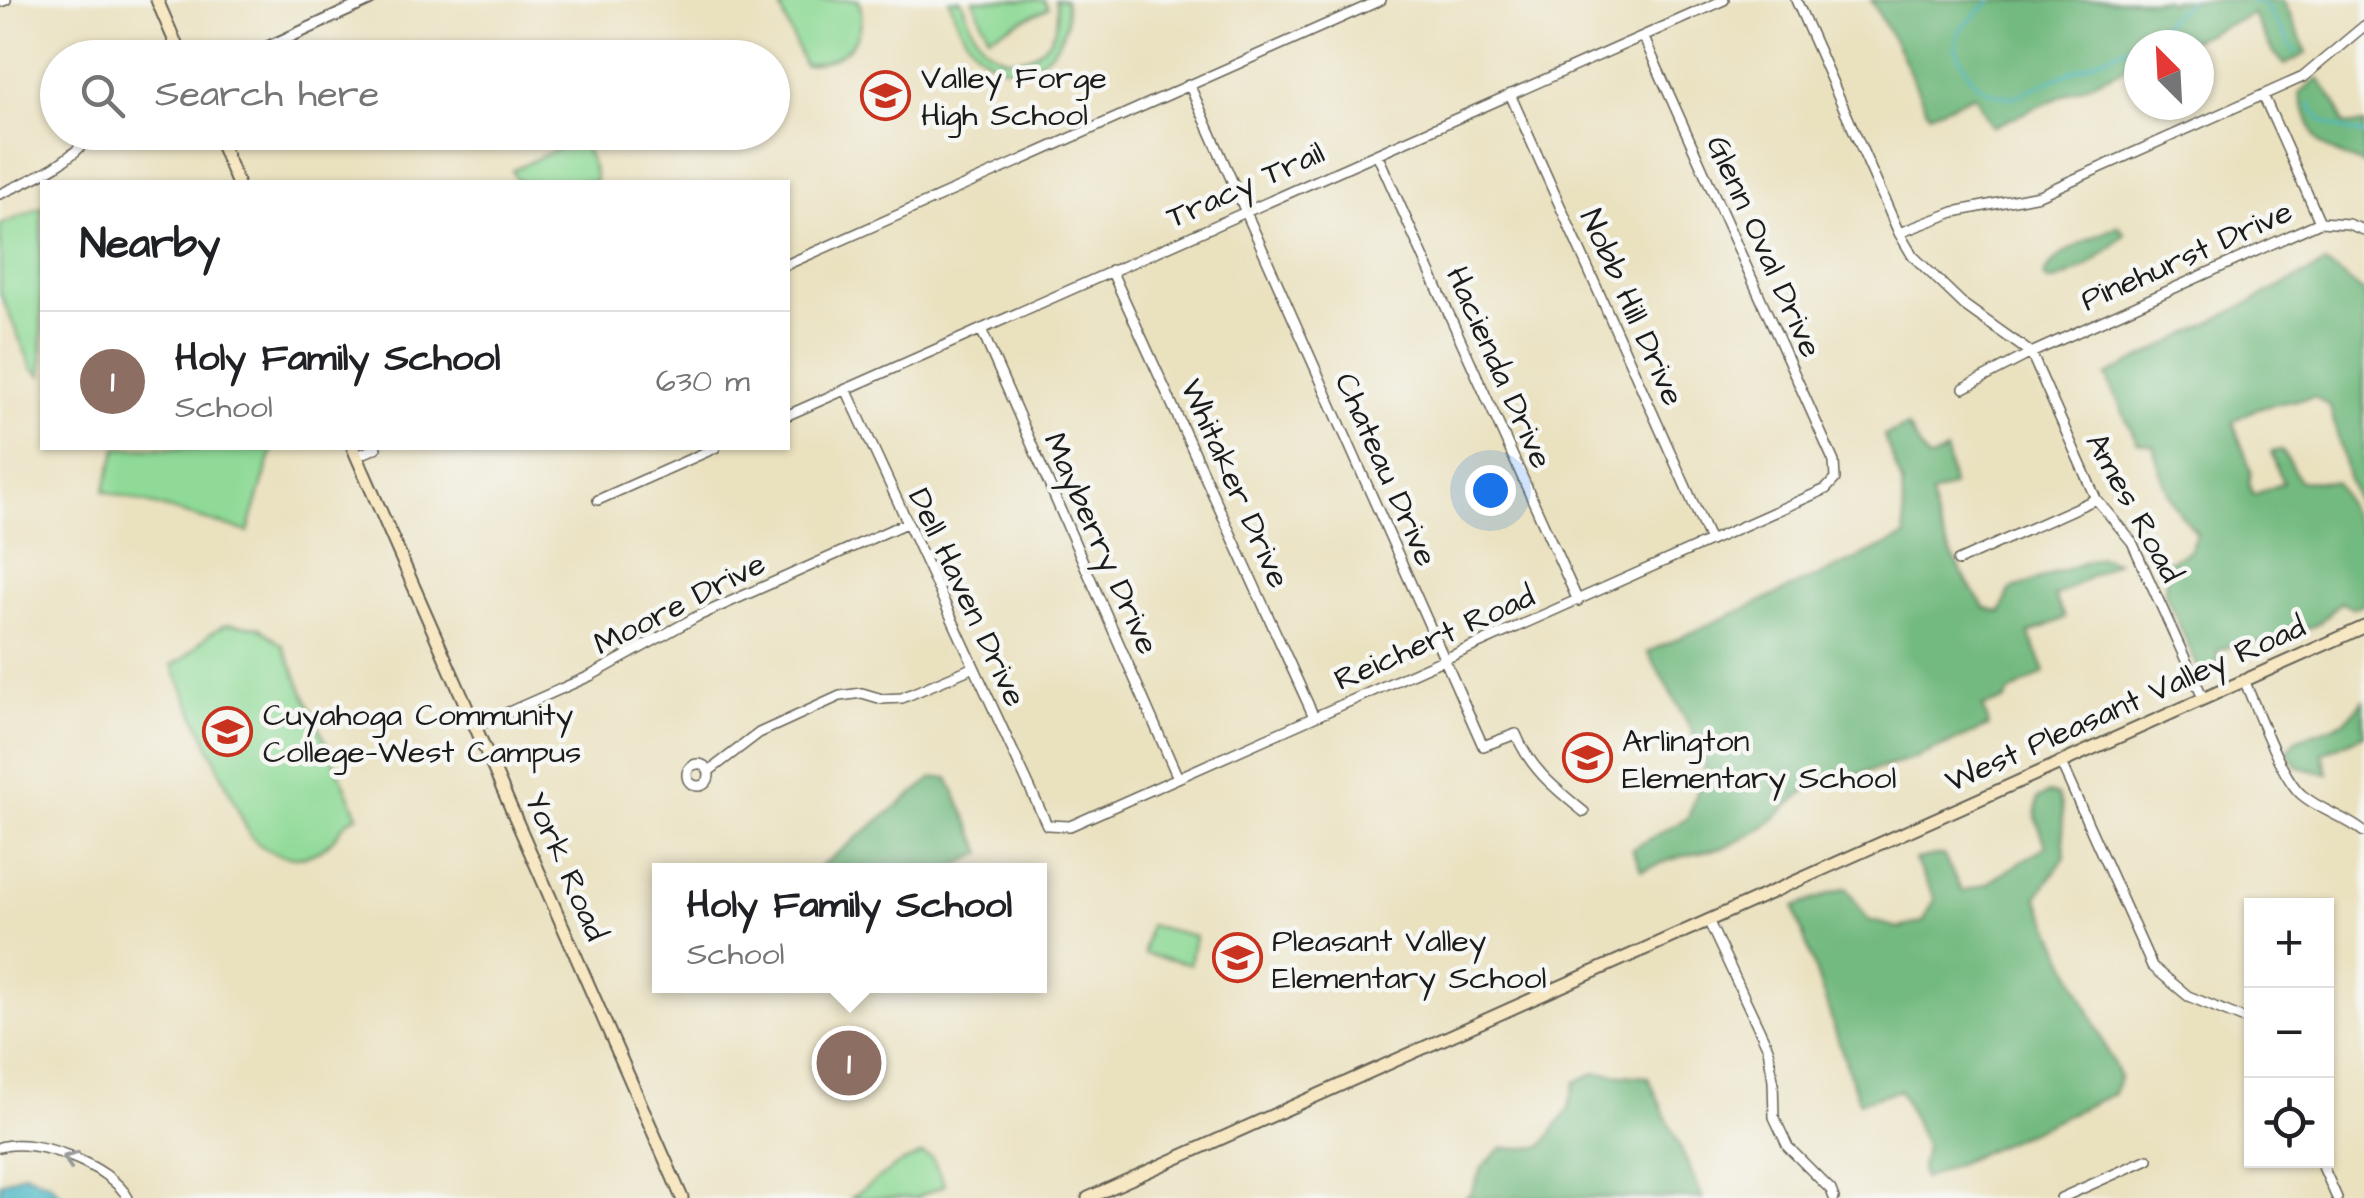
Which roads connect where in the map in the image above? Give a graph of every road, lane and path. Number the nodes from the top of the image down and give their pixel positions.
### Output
1 (157, 0) edge
2 (370, 0) edge
3 (1381, 0) edge
4 (1724, 0) edge
5 (1796, 0) edge
6 (2364, 26) edge
7 (1643, 36) junction
8 (174, 40) edge
9 (283, 40) edge
10 (1189, 84) junction
11 (1510, 94) junction
12 (2263, 94) junction
13 (79, 150) edge
14 (224, 150) edge
15 (1377, 154) junction
16 (236, 180) edge
17 (0, 194) edge
18 (1246, 212) junction
19 (2320, 222) junction
20 (2364, 230) edge
21 (1899, 233) junction
22 (790, 263) edge
23 (1111, 270) junction
24 (981, 328) junction
25 (2031, 353) junction
26 (1964, 388) dead end
27 (846, 389) junction
28 (790, 414) edge
29 (710, 450) edge
30 (355, 452) edge
31 (1835, 479) joint
32 (2096, 499) junction
33 (598, 500) dead end
34 (906, 523) junction
35 (1710, 541) junction
36 (1958, 560) dead end
37 (1578, 601) junction
38 (2364, 627) edge
39 (1445, 660) junction
40 (974, 667) junction
41 (2244, 680) junction
42 (2203, 698) junction
43 (1314, 717) junction
44 (475, 726) junction
45 (2060, 761) junction
46 (708, 771) dead end
47 (1178, 778) junction
48 (1584, 812) dead end
49 (1047, 825) joint
50 (2364, 832) edge
51 (1708, 920) junction
52 (2244, 1019) edge
53 (0, 1147) edge
54 (2148, 1159) dead end
55 (2324, 1168) edge
56 (128, 1198) edge
57 (682, 1198) edge
58 (1088, 1198) edge
59 (1834, 1198) edge
60 (2061, 1198) edge
61 (2337, 1198) edge

1 - 8 main road
2 - 9 street
3 - 10 street
4 - 7 street, Tracy Trail
5 - 21 street
6 - 12 street
7 - 11 street, Tracy Trail
7 - 31 street, Glenn Oval Drive
10 - 18 street, Chateau Drive
10 - 22 street
11 - 15 street, Tracy Trail
11 - 35 street, Nobb Hill Drive
12 - 19 street
12 - 21 street
13 - 17 street
14 - 16 main road
15 - 18 street, Tracy Trail
15 - 37 street, Hacienda Drive
18 - 23 street, Tracy Trail
18 - 39 street, Chateau Drive
19 - 20 street, Pinehurst Drive
19 - 25 street, Pinehurst Drive
21 - 25 street
23 - 24 street, Tracy Trail
23 - 43 street, Whitaker Drive
24 - 27 street, Tracy Trail
24 - 47 street, Mayberry Drive
25 - 26 street, Pinehurst Drive
25 - 32 street, Ames Road
27 - 28 street, Tracy Trail
27 - 34 street, Dell Haven Drive
29 - 33 street
30 - 44 main road, York Road
31 - 35 street, Reichert Road
32 - 36 street
32 - 42 street, Ames Road
34 - 40 street, Dell Haven Drive
34 - 44 street, Moore Drive
35 - 37 street, Reichert Road
37 - 39 street, Reichert Road
38 - 41 main road, West Pleasant Valley Road
39 - 43 street, Reichert Road
39 - 48 street, Chateau Drive
40 - 46 street
40 - 49 street, Dell Haven Drive
41 - 42 main road, West Pleasant Valley Road
41 - 50 street
42 - 45 main road, West Pleasant Valley Road
43 - 47 street, Reichert Road
44 - 57 main road, York Road
45 - 51 main road, West Pleasant Valley Road
45 - 52 street
47 - 49 street, Reichert Road
51 - 58 main road, West Pleasant Valley Road
51 - 59 street
56 -> 53 street
54 - 60 street
55 - 61 street

